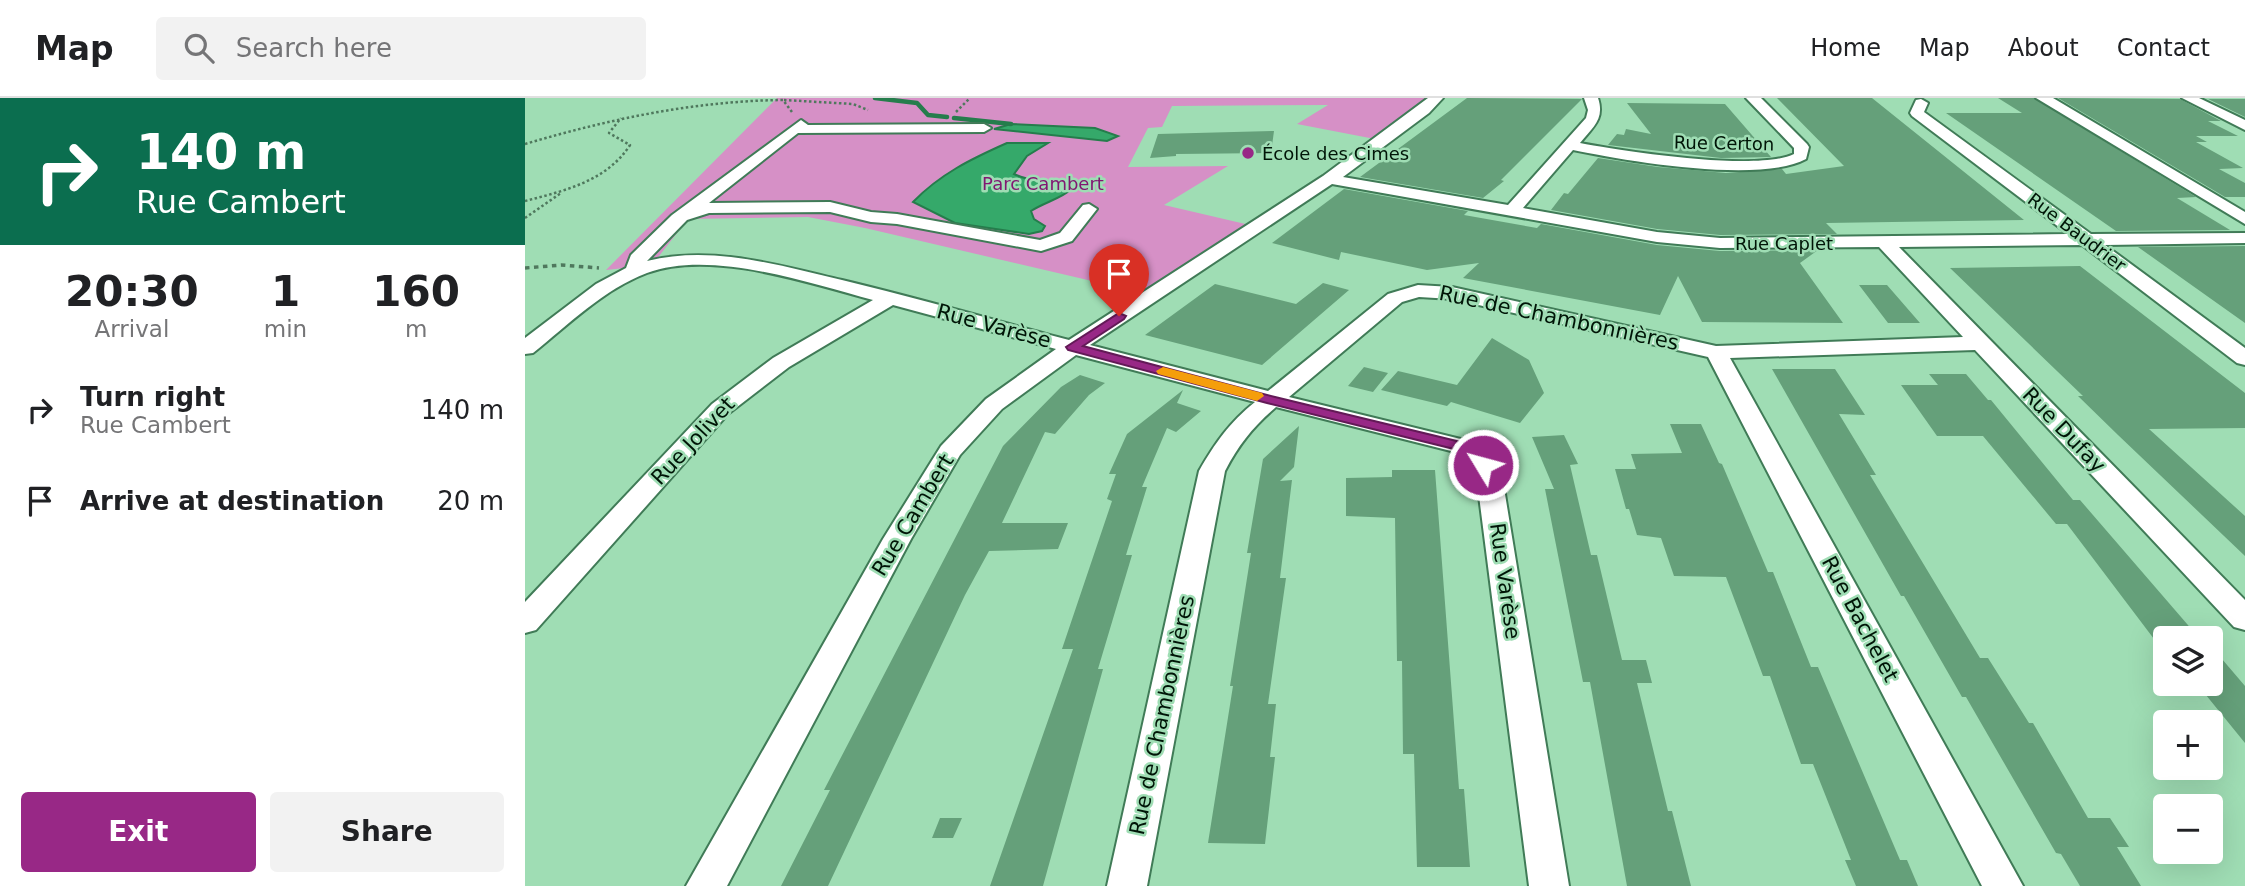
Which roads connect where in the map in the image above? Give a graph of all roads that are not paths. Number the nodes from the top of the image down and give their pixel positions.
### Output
1 (1436, 98) edge
2 (1591, 98) edge
3 (1753, 98) edge
4 (2043, 98) edge
5 (2189, 98) edge
6 (1921, 103) dead end
7 (2245, 126) edge
8 (984, 128) dead end
9 (1568, 145) junction
10 (1329, 179) junction
11 (1089, 209) dead end
12 (1511, 212) junction
13 (683, 216) junction
14 (2245, 219) edge
15 (2245, 238) edge
16 (2087, 239) junction
17 (1882, 242) junction
18 (644, 268) junction
19 (891, 298) junction
20 (1982, 343) junction
21 (1073, 347) junction
22 (525, 348) edge
23 (1716, 352) junction
24 (2245, 358) edge
25 (1272, 400) junction
26 (2245, 619) edge
27 (525, 622) edge
28 (706, 886) edge
29 (1127, 886) edge
30 (1549, 886) edge
31 (2003, 886) edge

1 - 10 street, Rue Cambert
2 - 9 street
3 - 9 street, Rue Certon
4 - 14 street
5 - 7 street
6 - 16 street, Rue Baudrier
8 - 13 street
9 - 12 street
10 - 12 street, Rue Caplet
10 - 21 street, Rue Cambert
11 - 13 street
12 - 17 street, Rue Caplet
13 - 18 street
15 - 16 street, Rue Caplet
16 - 17 street, Rue Caplet
16 - 24 street, Rue Baudrier
17 - 20 street, Rue Dufay
18 - 19 street, Rue Varèse
18 - 22 street
19 - 21 street, Rue Varèse
19 - 27 street, Rue Jolivet
20 - 23 street, Rue de Chambonnières
20 - 26 street, Rue Dufay
21 - 25 street, Rue Varèse
21 - 28 street, Rue Cambert
23 - 25 street, Rue de Chambonnières
23 - 31 street, Rue Bachelet
25 - 29 street, Rue de Chambonnières
25 - 30 street, Rue Varèse

